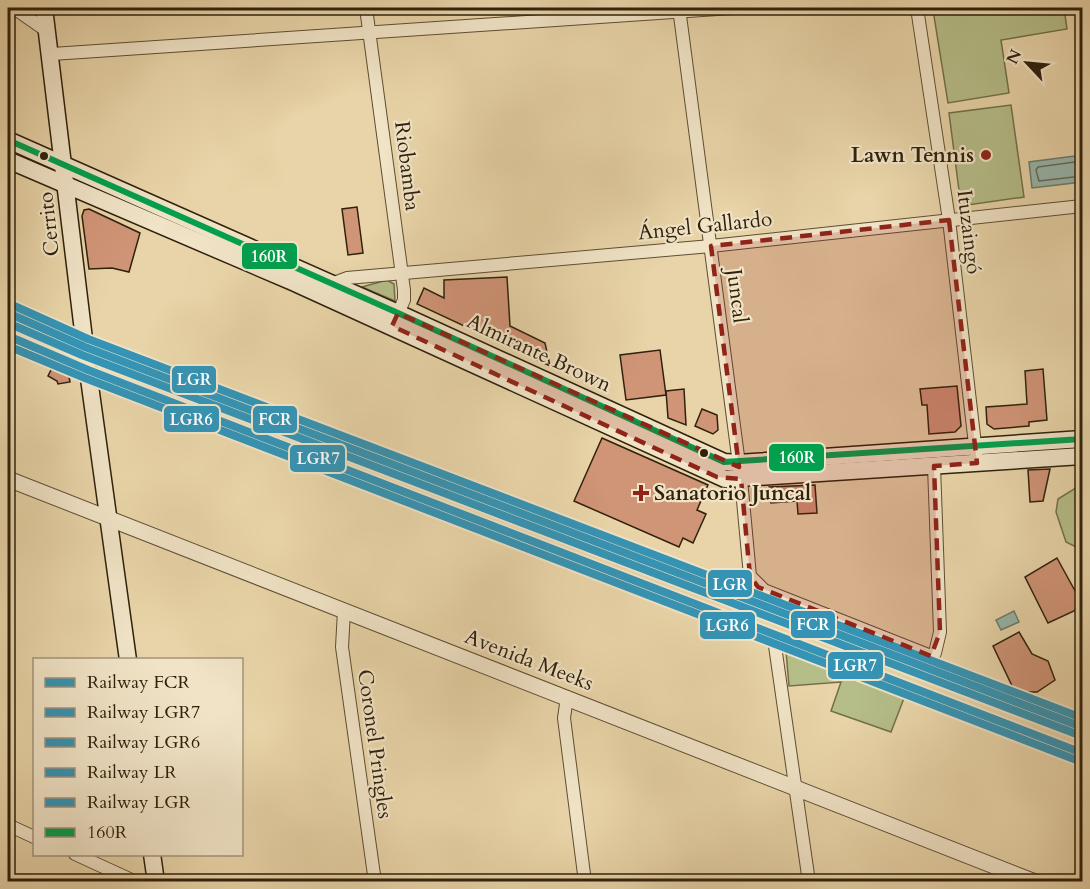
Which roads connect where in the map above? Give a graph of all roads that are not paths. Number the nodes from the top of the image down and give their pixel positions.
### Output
1 (14, 8) edge
2 (44, 8) edge
3 (366, 8) edge
4 (732, 8) edge
5 (917, 8) edge
6 (679, 9) edge
7 (47, 31) junction
8 (370, 32) junction
9 (51, 54) junction
10 (8, 140) edge
11 (8, 160) edge
12 (65, 166) junction
13 (67, 185) junction
14 (1083, 206) edge
15 (949, 220) junction
16 (711, 246) junction
17 (401, 273) junction
18 (331, 284) junction
19 (395, 320) junction
20 (1083, 439) edge
21 (975, 446) junction
22 (1083, 456) edge
23 (977, 463) junction
24 (934, 466) junction
25 (739, 471) junction
26 (8, 479) edge
27 (110, 519) junction
28 (344, 611) junction
29 (774, 646) dead end
30 (128, 658) edge
31 (567, 698) junction
32 (796, 788) junction
33 (8, 825) edge
34 (33, 837) edge
35 (77, 856) edge
36 (152, 856) edge
37 (1083, 872) edge
38 (136, 882) edge
39 (156, 882) edge
40 (375, 882) edge
41 (585, 882) edge
42 (809, 882) edge
43 (1035, 882) edge
44 (1079, 882) edge

1 - 7 street
2 - 7 main road, Cerrito
3 - 8 street, Riobamba
4 - 6 street
5 - 15 street, Ituzaingó
6 - 8 street
6 - 16 street, Juncal
7 - 9 main road, Cerrito
8 - 9 street
8 - 17 street, Riobamba
9 - 12 main road, Cerrito
10 - 12 main road, Almirante Brown
11 - 13 main road, Almirante Brown
12 - 13 main road, Cerrito
12 - 18 main road, Almirante Brown
13 - 19 main road, Almirante Brown
13 - 27 main road, Cerrito
14 - 15 street, Ángel Gallardo
15 - 16 street, Ángel Gallardo
15 - 21 street, Ituzaingó
16 - 17 street, Ángel Gallardo
16 - 25 street, Juncal
17 - 18 street, Ángel Gallardo
17 - 19 street, Riobamba
18 - 19 main road, Almirante Brown
19 - 25 main road, Almirante Brown
20 - 21 main road, Almirante Brown
21 - 23 street, Ituzaingó
21 - 25 main road, Almirante Brown
22 - 23 main road, Almirante Brown
23 - 24 main road, Almirante Brown
24 - 25 main road, Almirante Brown
24 - 25 street, Juncal
26 - 27 street, Avenida Meeks
27 - 28 street, Avenida Meeks
27 - 30 main road, Cerrito
28 - 31 street, Avenida Meeks
28 - 40 street, Coronel Pringles
29 - 32 street
31 - 32 street, Avenida Meeks
31 - 41 street
32 - 42 street
32 - 43 street, Avenida Meeks
33 - 34 street
35 - 38 street
36 - 39 main road
37 - 44 street

